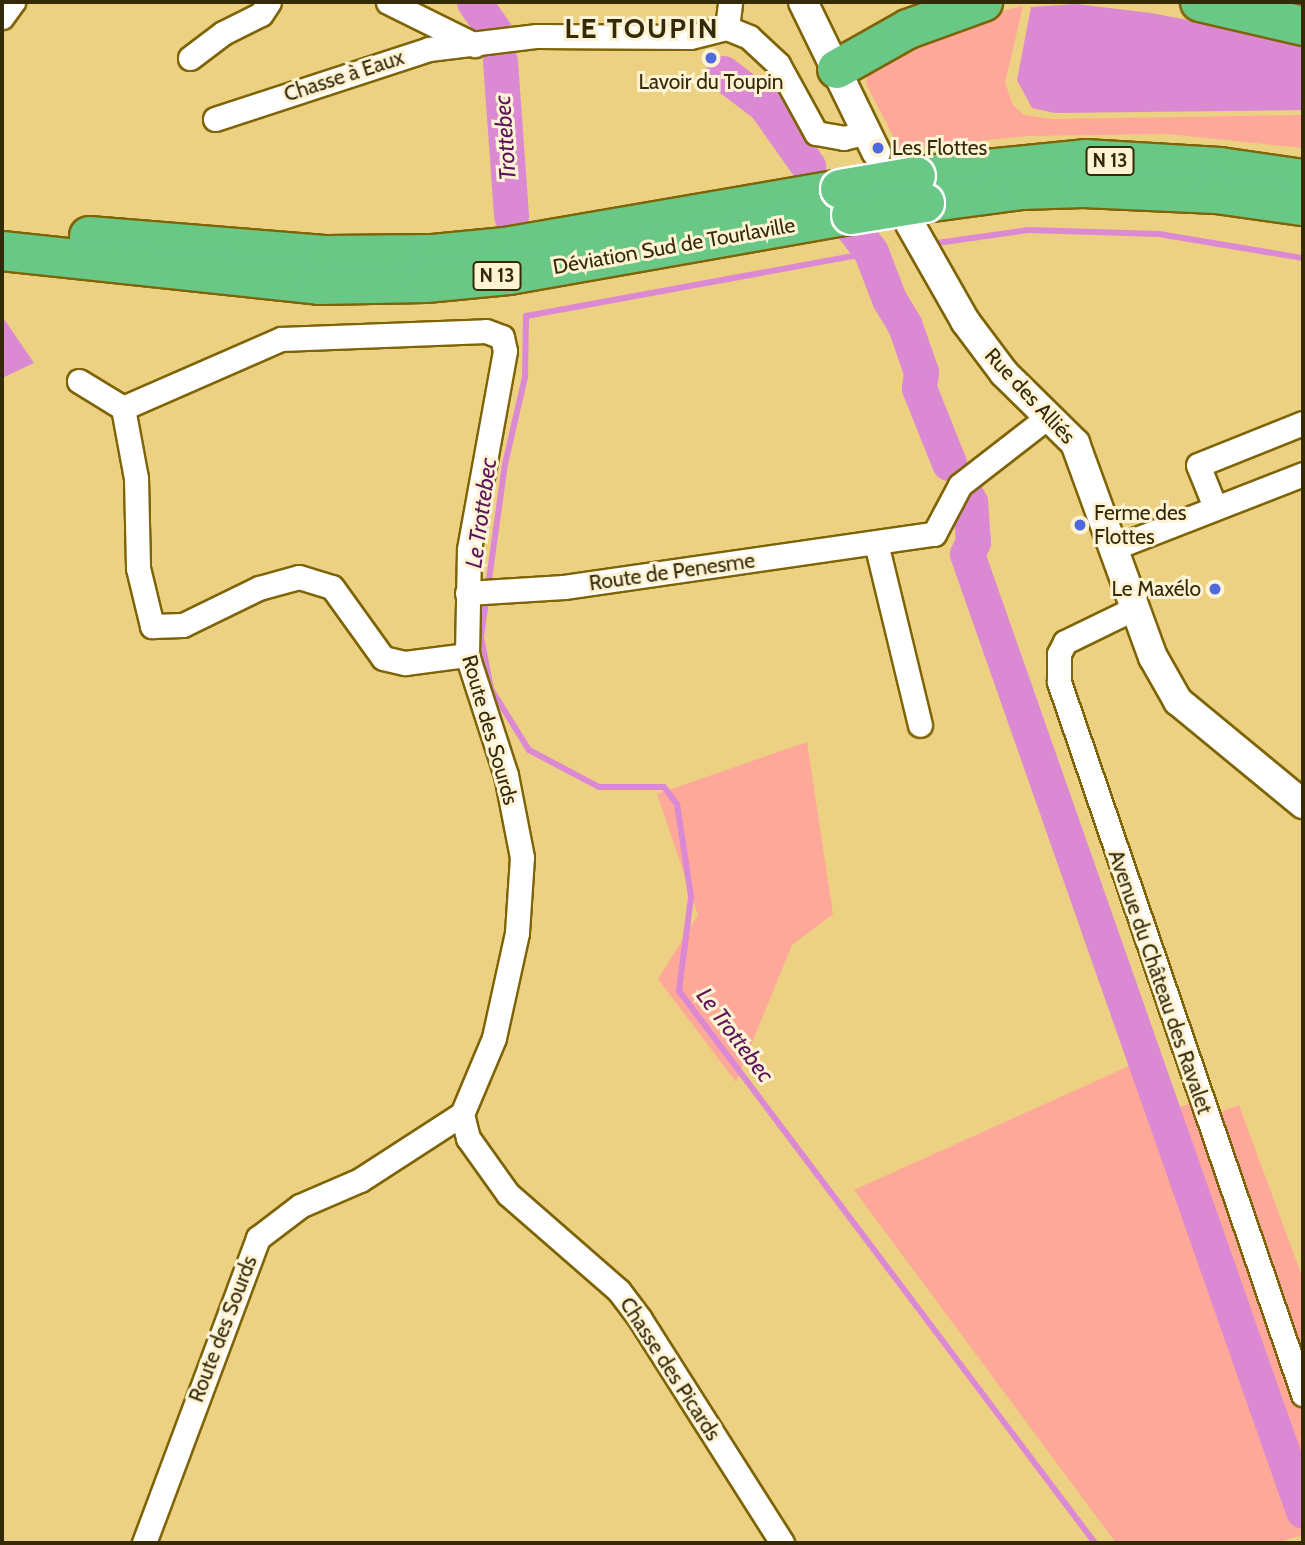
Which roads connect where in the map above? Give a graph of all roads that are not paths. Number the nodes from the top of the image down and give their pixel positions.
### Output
1 (13, 2) edge
2 (269, 2) edge
3 (388, 2) edge
4 (730, 2) edge
5 (803, 2) edge
6 (983, 2) edge
7 (1200, 2) edge
8 (2, 17) edge
9 (1303, 26) edge
10 (727, 28) junction
11 (488, 43) junction
12 (190, 58) dead end
13 (837, 69) junction
14 (215, 119) dead end
15 (871, 142) joint
16 (1303, 178) edge
17 (917, 201) junction
18 (845, 202) junction
19 (1303, 206) edge
20 (2, 226) edge
21 (2, 251) edge
22 (139, 268) junction
23 (2, 269) edge
24 (79, 381) dead end
25 (123, 408) junction
26 (1049, 416) junction
27 (1303, 423) edge
28 (1303, 474) edge
29 (1215, 507) junction
30 (876, 543) junction
31 (1115, 547) junction
32 (467, 593) junction
33 (1135, 608) junction
34 (467, 655) junction
35 (919, 725) dead end
36 (1303, 804) edge
37 (462, 1114) junction
38 (1303, 1394) edge
39 (144, 1543) edge
40 (782, 1543) edge

1 - 8 street
2 - 12 street
3 - 11 street
4 - 10 street
5 - 13 street
6 - 13 highway
7 - 9 highway
10 - 11 street
10 - 15 street
11 - 14 street, Chasse à Eaux
13 - 15 street
16 - 17 highway, Déviation Sud de Tourlaville / N 13
17 - 18 highway, Déviation Sud de Tourlaville / N 13, bridge
17 - 19 highway, Déviation Sud de Tourlaville / N 13
17 - 26 street, Rue des Alliés
18 - 20 highway, Déviation Sud de Tourlaville / N 13
18 - 22 highway, Déviation Sud de Tourlaville / N 13
21 - 22 highway, Déviation Sud de Tourlaville / N 13
22 - 23 highway, N 13
24 - 25 street
25 - 32 street, Route des Sourds
25 - 34 street
26 - 30 street, Route de Penesme
26 - 31 street, Rue des Alliés
27 - 29 street
28 - 29 street
29 - 31 street
30 - 32 street, Route de Penesme
30 - 35 street
31 - 33 street, Rue des Alliés
32 - 34 street, Route des Sourds
33 - 36 street, Rue des Alliés
33 - 38 street, Avenue du Château des Ravalet
34 - 37 street, Route des Sourds
37 - 39 street, Route des Sourds
37 - 40 street, Chasse des Picards

